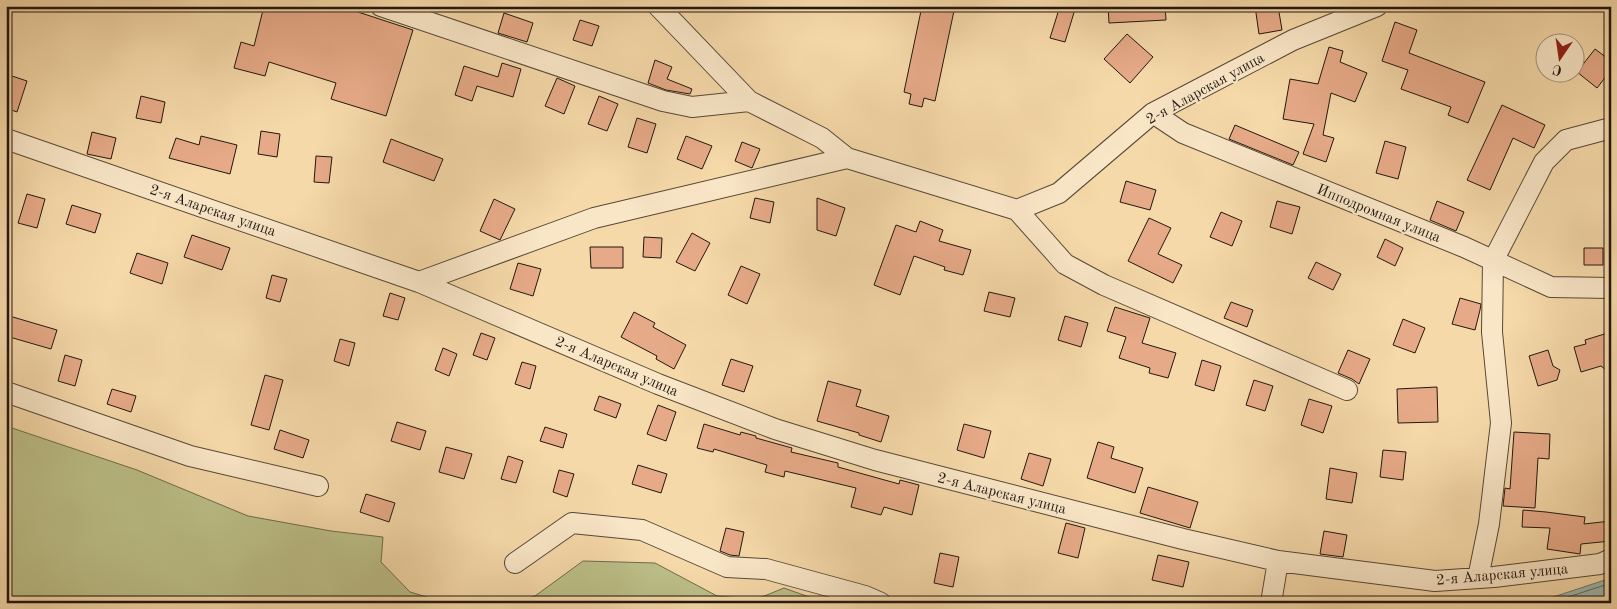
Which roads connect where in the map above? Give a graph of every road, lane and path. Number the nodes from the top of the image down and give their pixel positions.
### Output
1 (381, 6) edge
2 (658, 6) edge
3 (1377, 6) edge
4 (749, 101) junction
5 (1153, 113) junction
6 (1611, 128) edge
7 (6, 139) edge
8 (847, 158) junction
9 (1016, 210) junction
10 (1493, 260) junction
11 (419, 282) junction
12 (1611, 288) edge
13 (1347, 390) dead end
14 (6, 392) edge
15 (318, 486) dead end
16 (1611, 560) edge
17 (1278, 561) junction
18 (515, 563) dead end
19 (1478, 578) junction
20 (881, 603) edge
21 (1271, 603) edge

1 - 4 street
2 - 4 street
3 - 5 street, 2-я Аларская улица
4 - 8 street
5 - 9 street, 2-я Аларская улица
5 - 10 street, Ипподромная улица
6 - 10 street
7 - 11 street, 2-я Аларская улица
8 - 9 street
8 - 11 street
9 - 13 street
10 - 12 street, Ипподромная улица
10 - 19 street
11 - 17 street, 2-я Аларская улица
14 - 15 street
16 - 19 street, 2-я Аларская улица
17 - 19 street, 2-я Аларская улица
17 - 21 street
18 - 20 street

